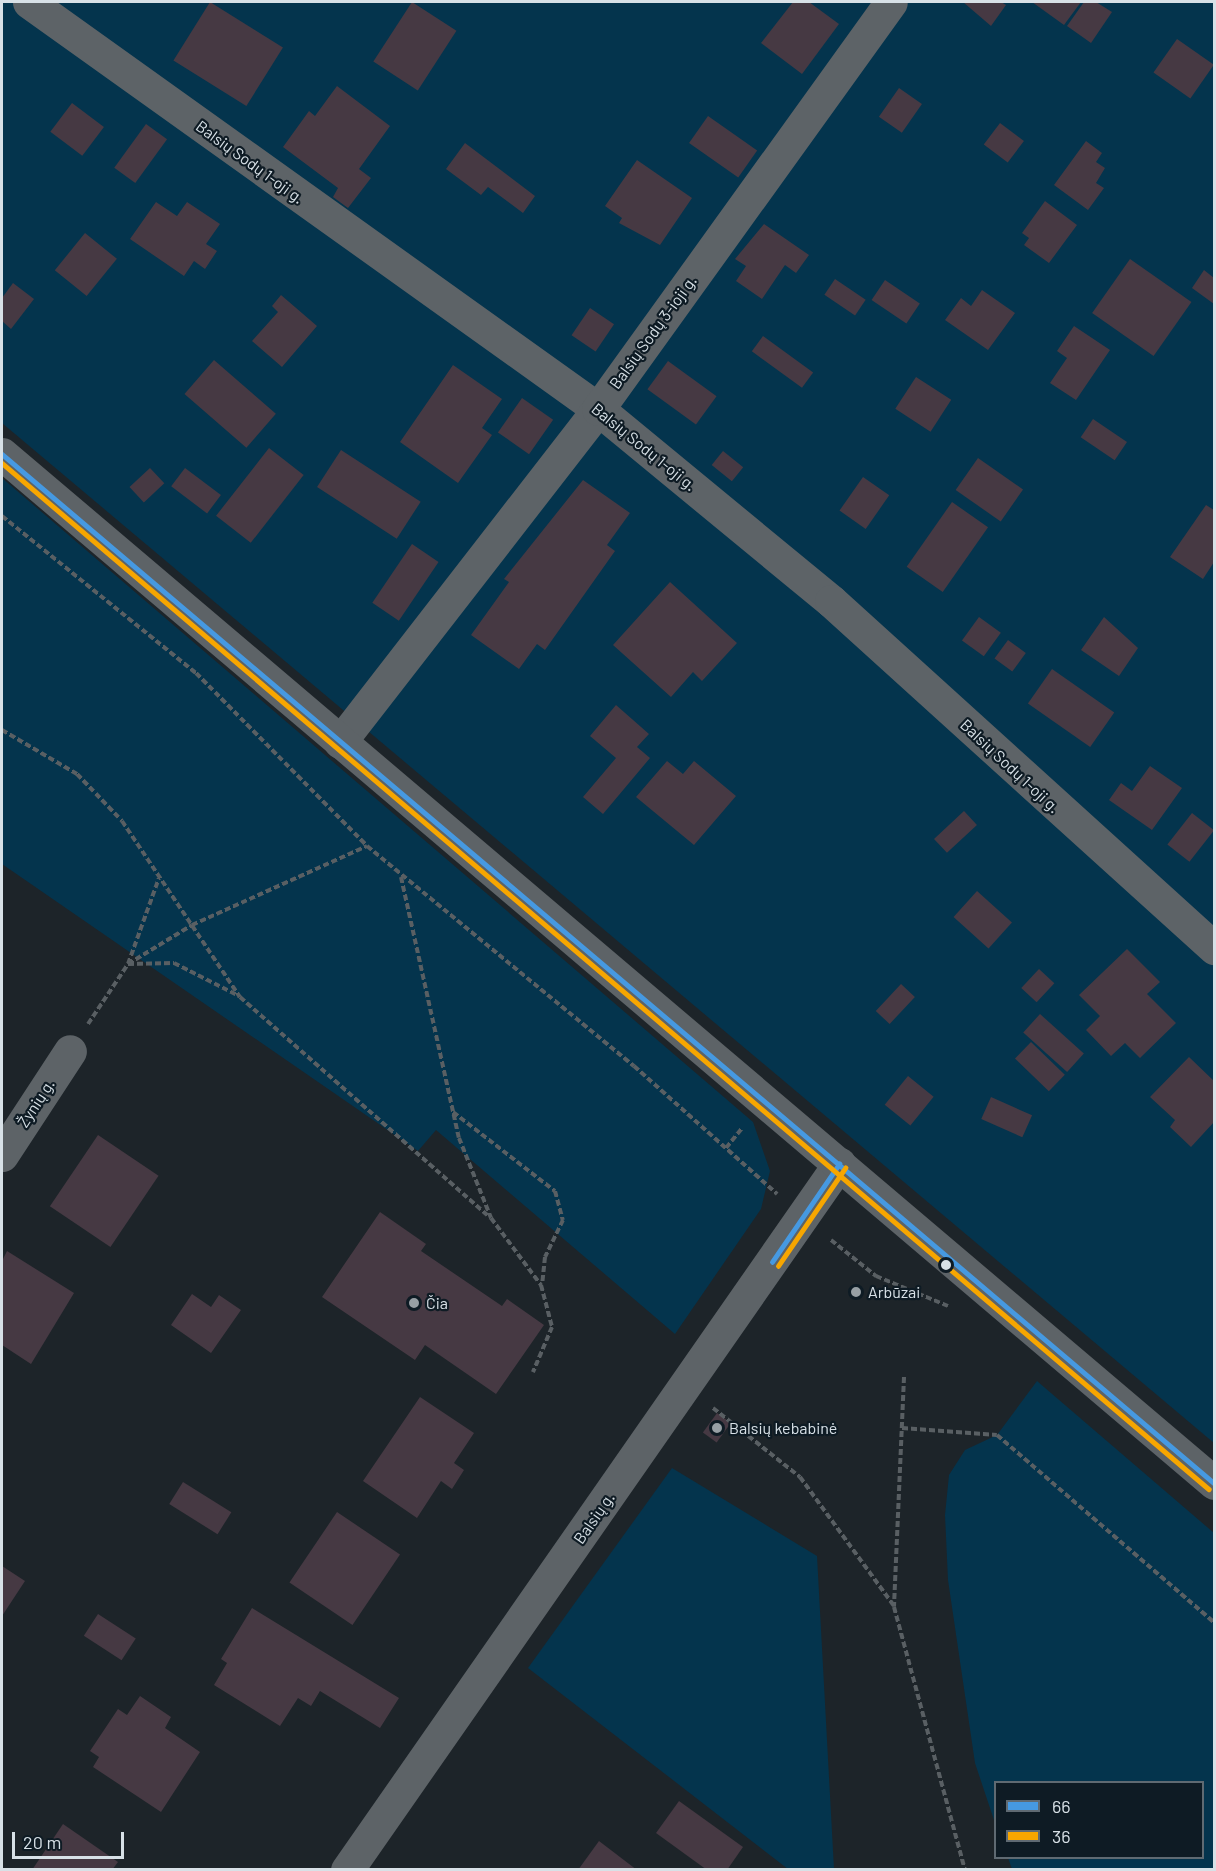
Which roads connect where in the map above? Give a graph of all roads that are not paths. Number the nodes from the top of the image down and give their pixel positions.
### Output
1 (29, 2) edge
2 (891, 2) edge
3 (598, 409) junction
4 (2, 454) edge
5 (340, 742) junction
6 (1215, 948) edge
7 (70, 1051) road end
8 (2, 1155) edge
9 (839, 1164) junction
10 (1215, 1483) edge
11 (347, 1869) edge

1 - 3 street, Balsių Sodų 1-oji g.
2 - 3 street, Balsių Sodų 3-ioji g.
3 - 5 street, Balsių Sodų 3-ioji g.
3 - 6 street, Balsių Sodų 1-oji g.
4 - 5 street
5 - 9 street
7 - 8 street, Žynių g.
9 - 10 street
9 - 11 street, Balsių g.

